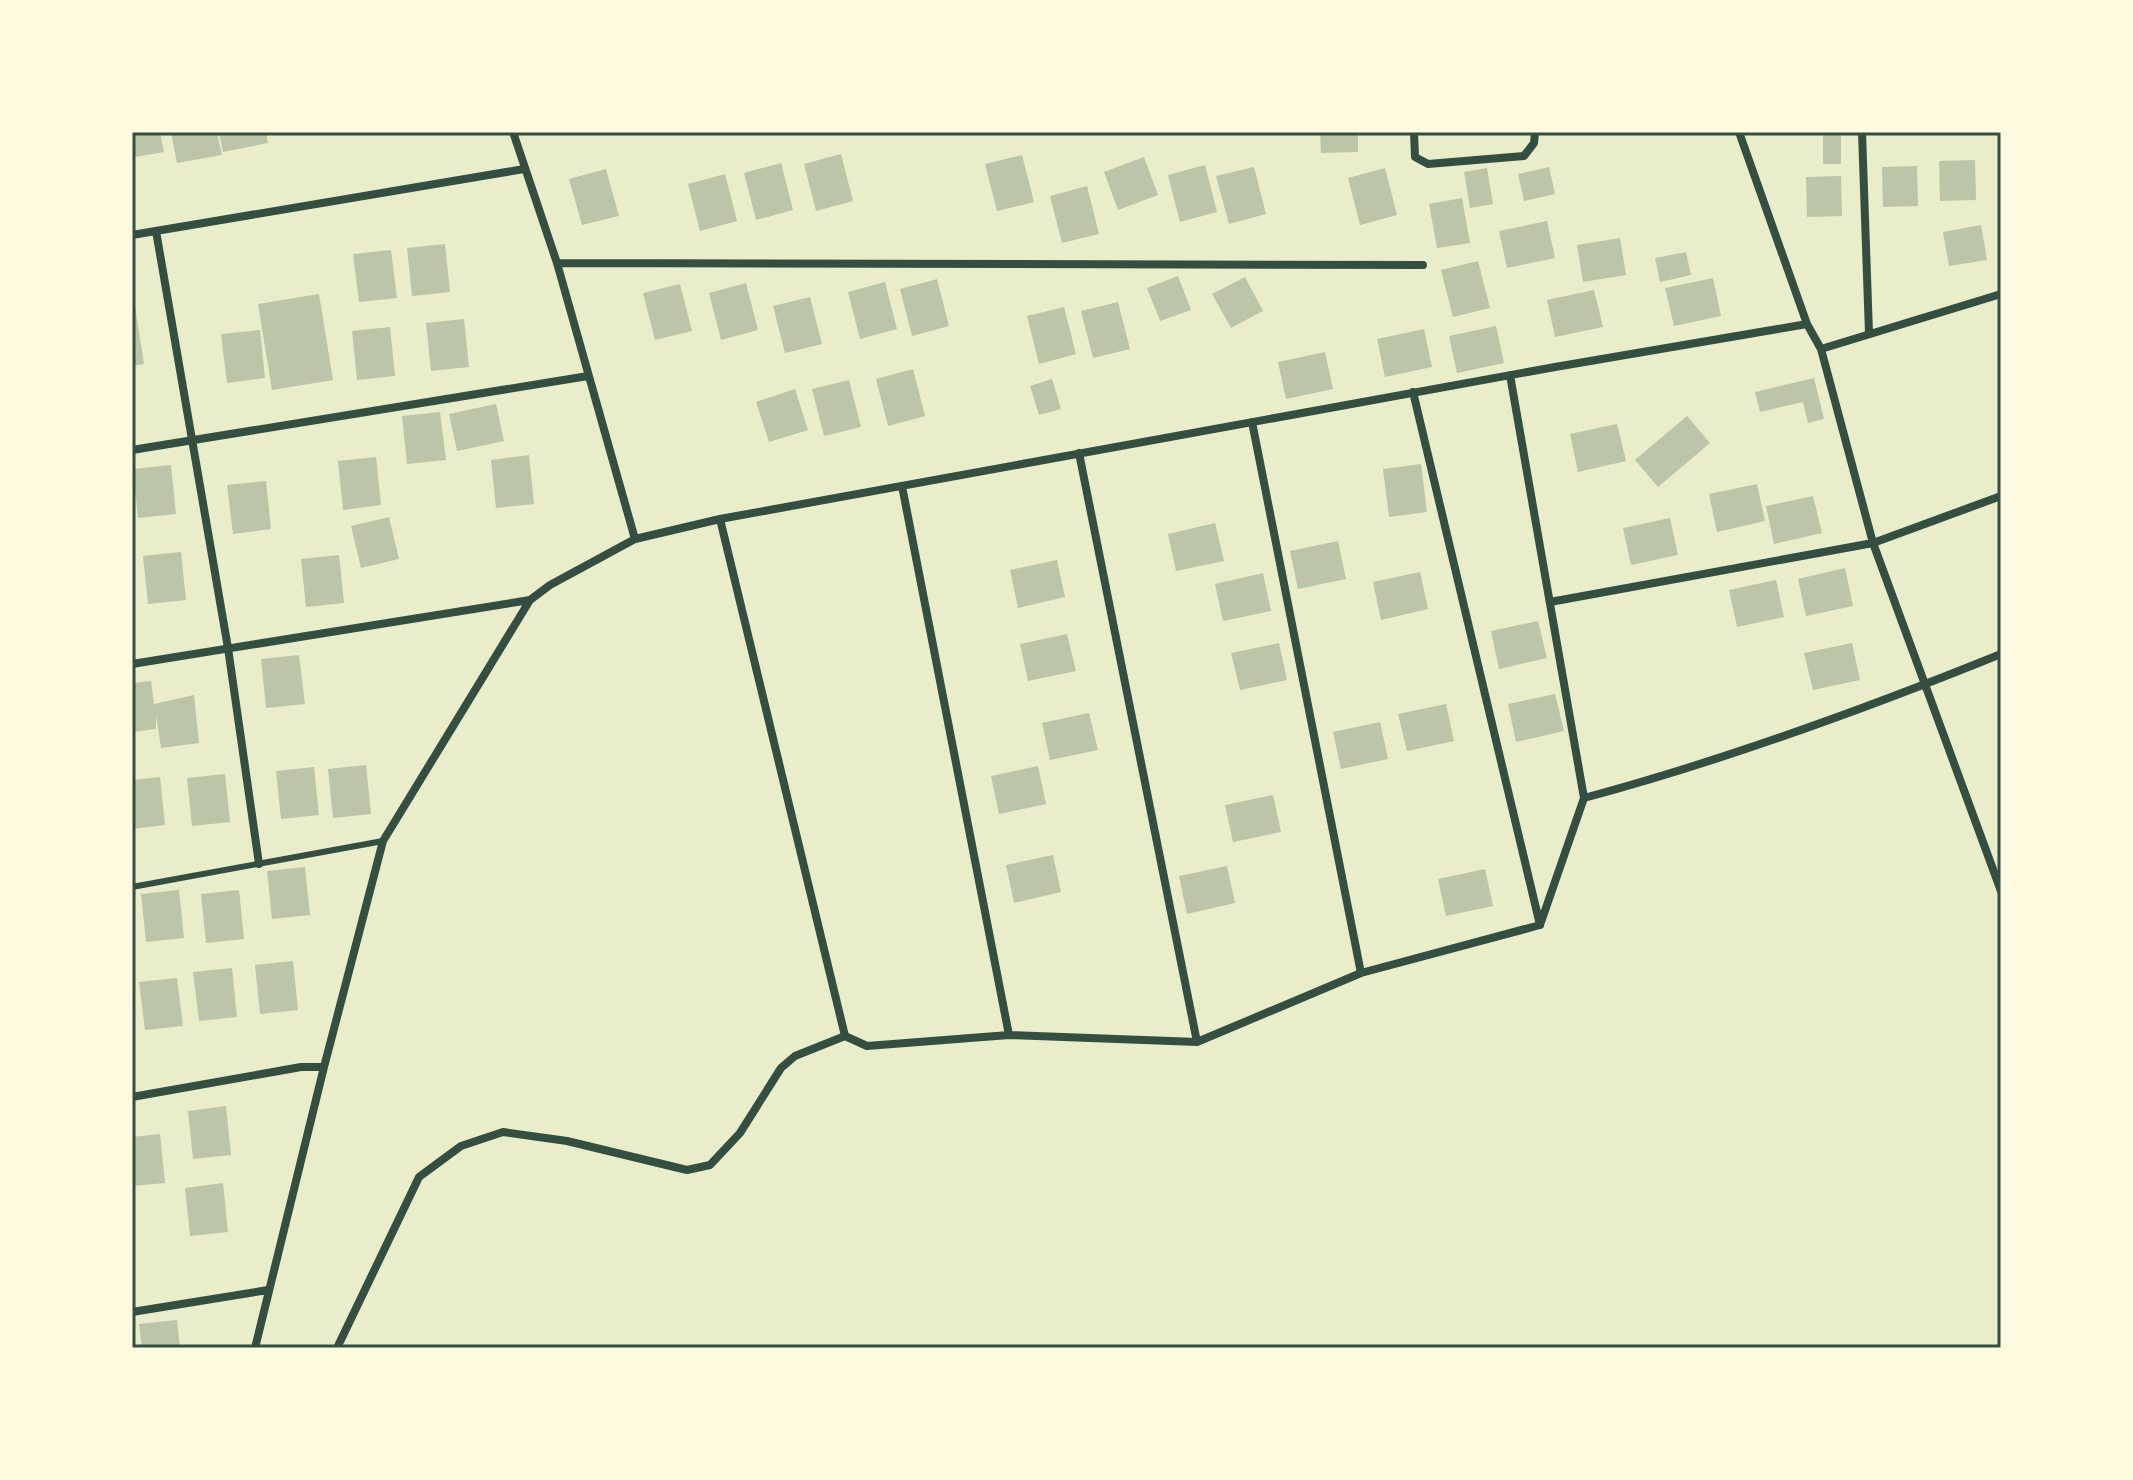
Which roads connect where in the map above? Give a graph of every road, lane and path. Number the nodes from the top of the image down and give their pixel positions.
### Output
1 (513, 132) edge
2 (1414, 132) edge
3 (1535, 132) edge
4 (1739, 132) edge
5 (1862, 132) edge
6 (524, 169) junction
7 (156, 231) junction
8 (132, 235) edge
9 (557, 263) junction
10 (1423, 265) dead end
11 (2001, 294) edge
12 (1807, 324) junction
13 (1869, 333) junction
14 (1821, 349) junction
15 (1510, 375) junction
16 (588, 376) junction
17 (1413, 392) junction
18 (1252, 422) junction
19 (193, 439) junction
20 (132, 450) edge
21 (1079, 453) junction
22 (902, 486) junction
23 (2001, 496) edge
24 (720, 519) junction
25 (635, 539) junction
26 (1873, 543) junction
27 (530, 600) junction
28 (1550, 602) junction
29 (228, 648) junction
30 (2001, 654) edge
31 (132, 664) edge
32 (1925, 685) junction
33 (1584, 798) junction
34 (383, 841) junction
35 (259, 864) junction
36 (132, 887) edge
37 (2001, 891) edge
38 (1540, 925) junction
39 (1361, 973) junction
40 (1009, 1035) junction
41 (845, 1036) junction
42 (1197, 1042) junction
43 (324, 1067) junction
44 (132, 1097) edge
45 (268, 1290) junction
46 (132, 1312) edge
47 (255, 1348) edge
48 (337, 1348) edge

1 - 6 street
2 - 3 street
4 - 12 street
5 - 13 street
6 - 7 street
6 - 9 street
7 - 8 street
7 - 19 street
9 - 10 street
9 - 16 street
11 - 13 street
12 - 14 street
12 - 15 street
13 - 14 street
14 - 26 street
15 - 17 street
15 - 28 street
16 - 19 street
16 - 25 street
17 - 18 street
17 - 38 street
18 - 21 street
18 - 39 street
19 - 20 street
19 - 29 street
21 - 22 street
21 - 42 street
22 - 24 street
22 - 40 street
23 - 26 street
24 - 25 street
24 - 41 street
25 - 27 street
26 - 28 street
26 - 32 street
27 - 29 street
27 - 34 street
28 - 33 street
29 - 31 street
29 - 35 street
30 - 32 street
32 - 33 street
32 - 37 street
33 - 38 street
34 - 35 lane
34 - 43 street
35 - 36 lane
38 - 39 street
39 - 42 street
40 - 41 street
40 - 42 street
41 - 48 street
43 - 44 street
43 - 45 street
45 - 46 street
45 - 47 street

